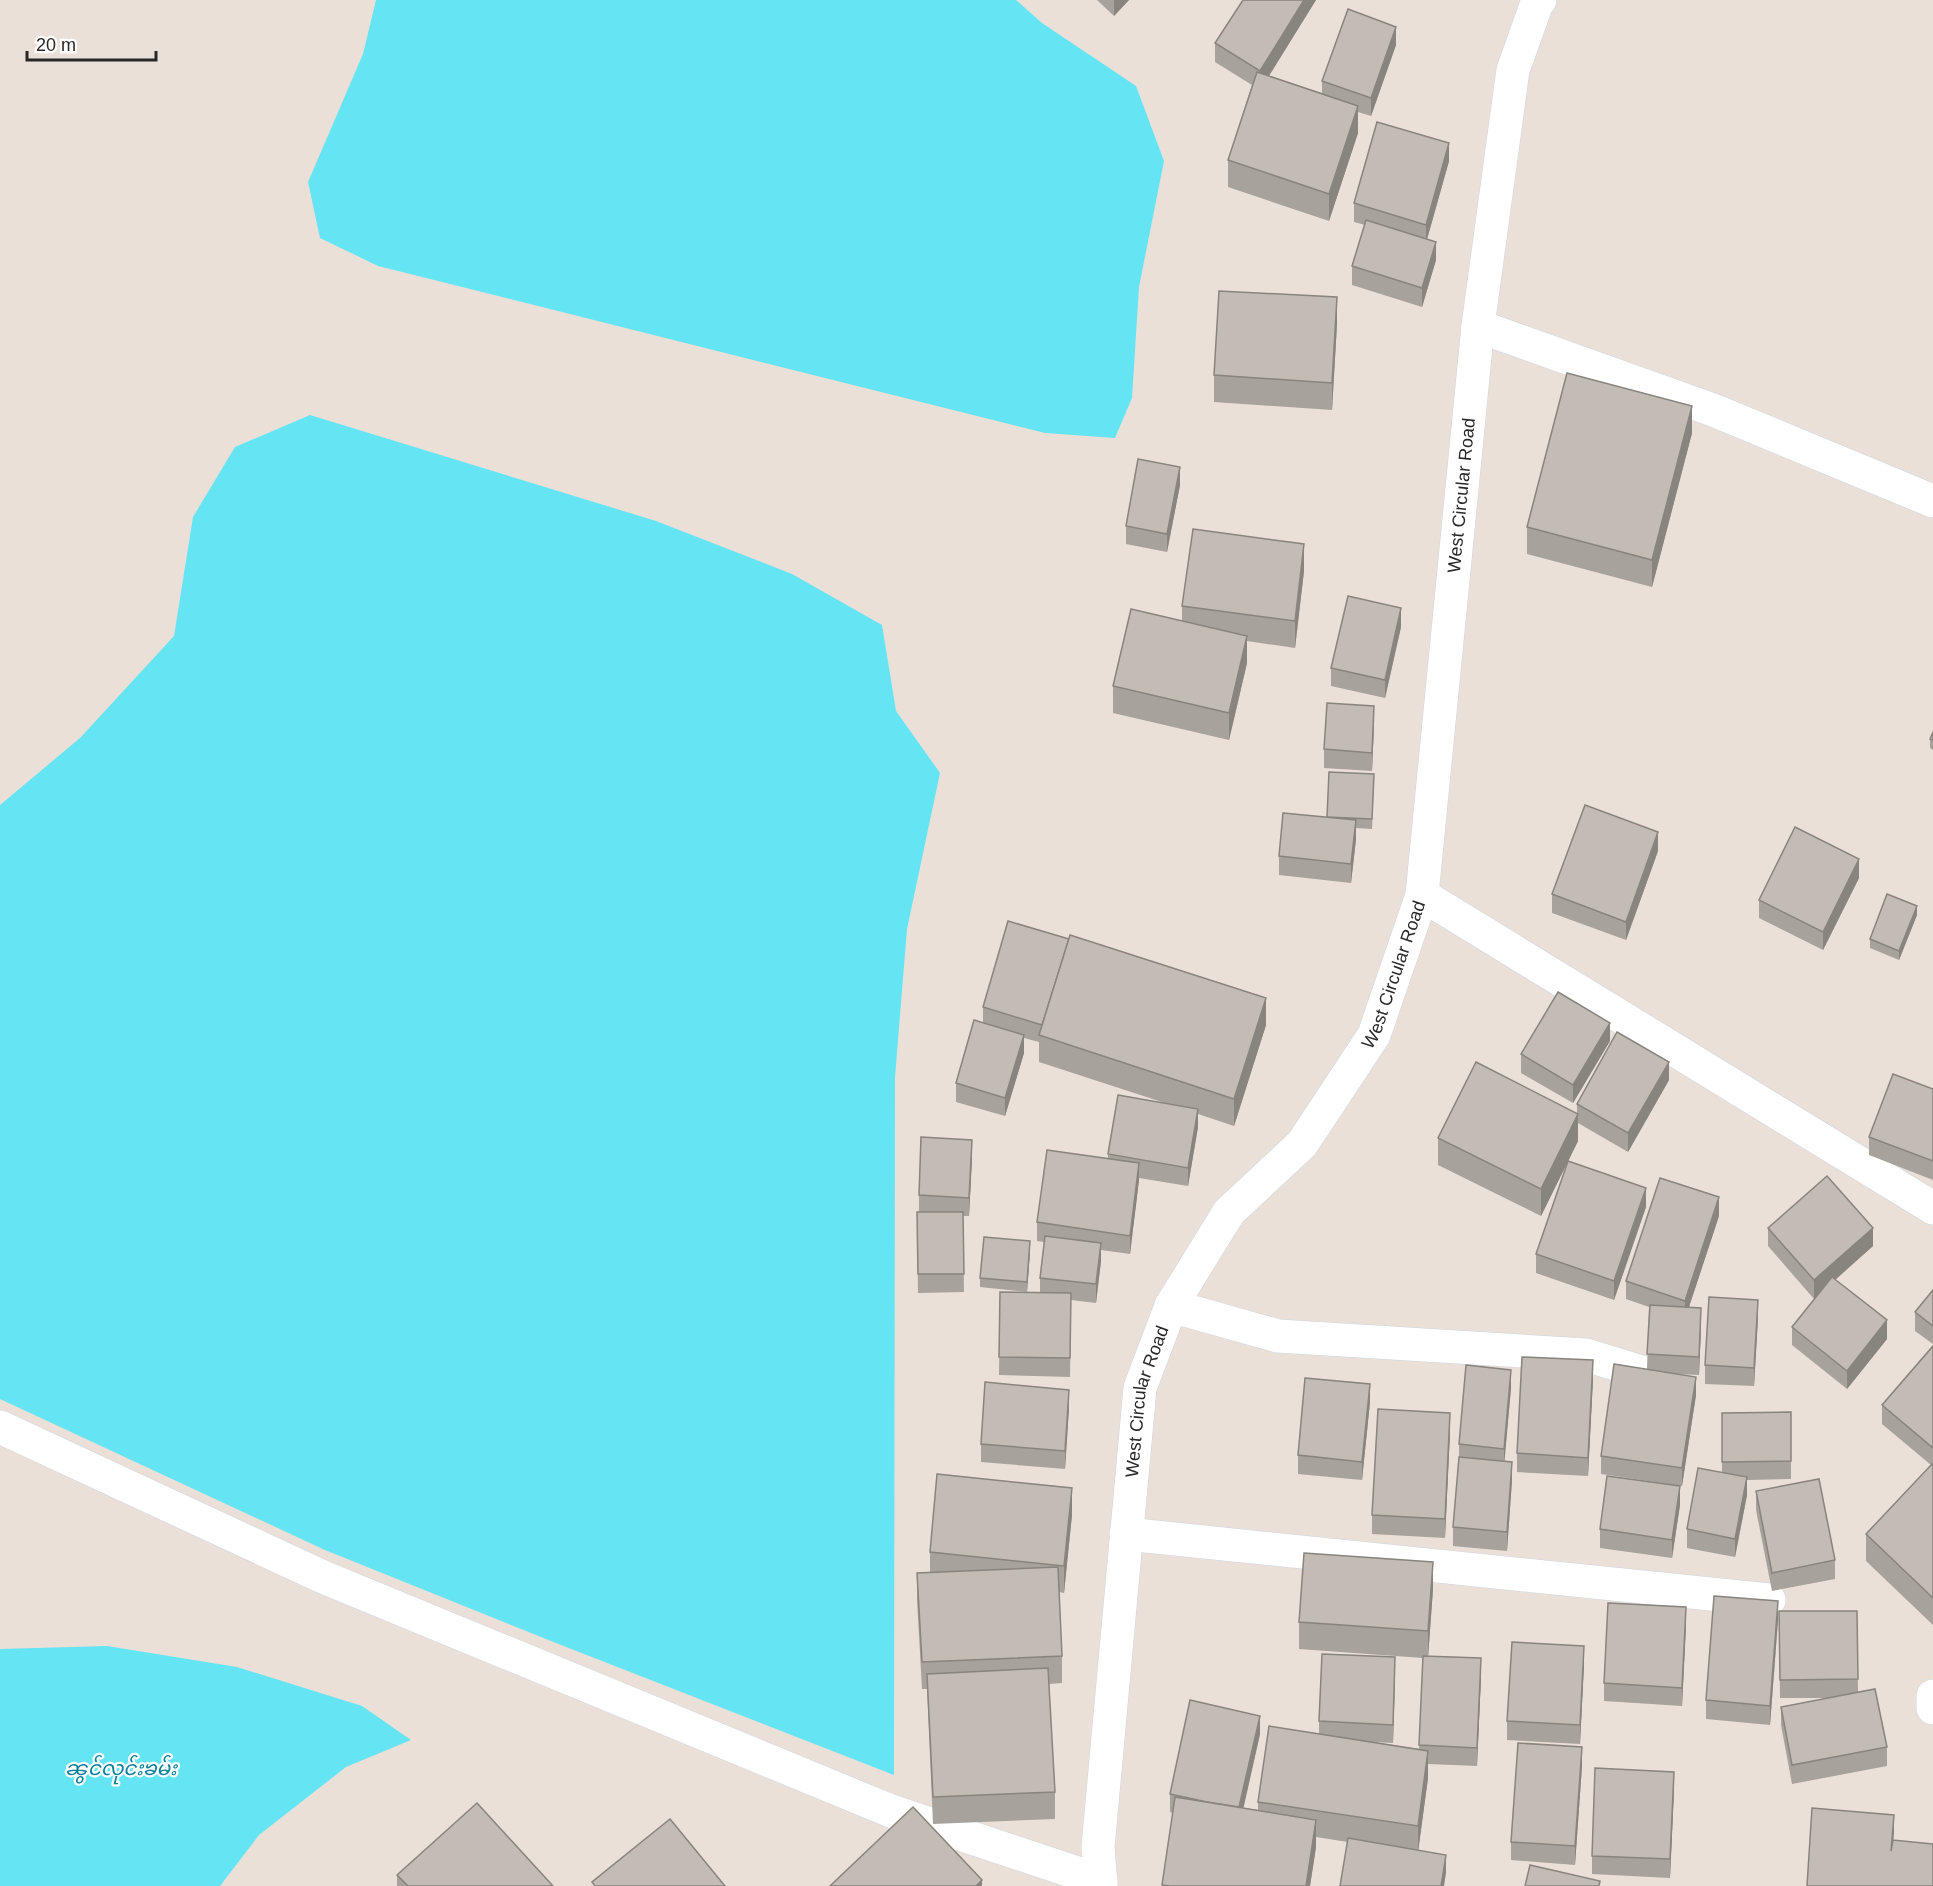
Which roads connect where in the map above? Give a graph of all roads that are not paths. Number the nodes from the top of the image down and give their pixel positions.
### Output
1 (1540, 0) edge
2 (1478, 326) junction
3 (1933, 501) edge
4 (1422, 895) junction
5 (1933, 1208) edge
6 (1171, 1306) junction
7 (1661, 1378) edge
8 (0, 1427) edge
9 (1126, 1534) junction
10 (1769, 1600) edge
11 (1933, 1696) edge
12 (1933, 1708) edge
13 (1101, 1883) edge

1 - 2 street, West Circular Road
2 - 3 street
2 - 4 street, West Circular Road
4 - 5 street
4 - 6 street, West Circular Road
6 - 7 street
6 - 9 street, West Circular Road
8 - 13 street
9 - 10 street
9 - 13 street, West Circular Road
11 - 12 street

